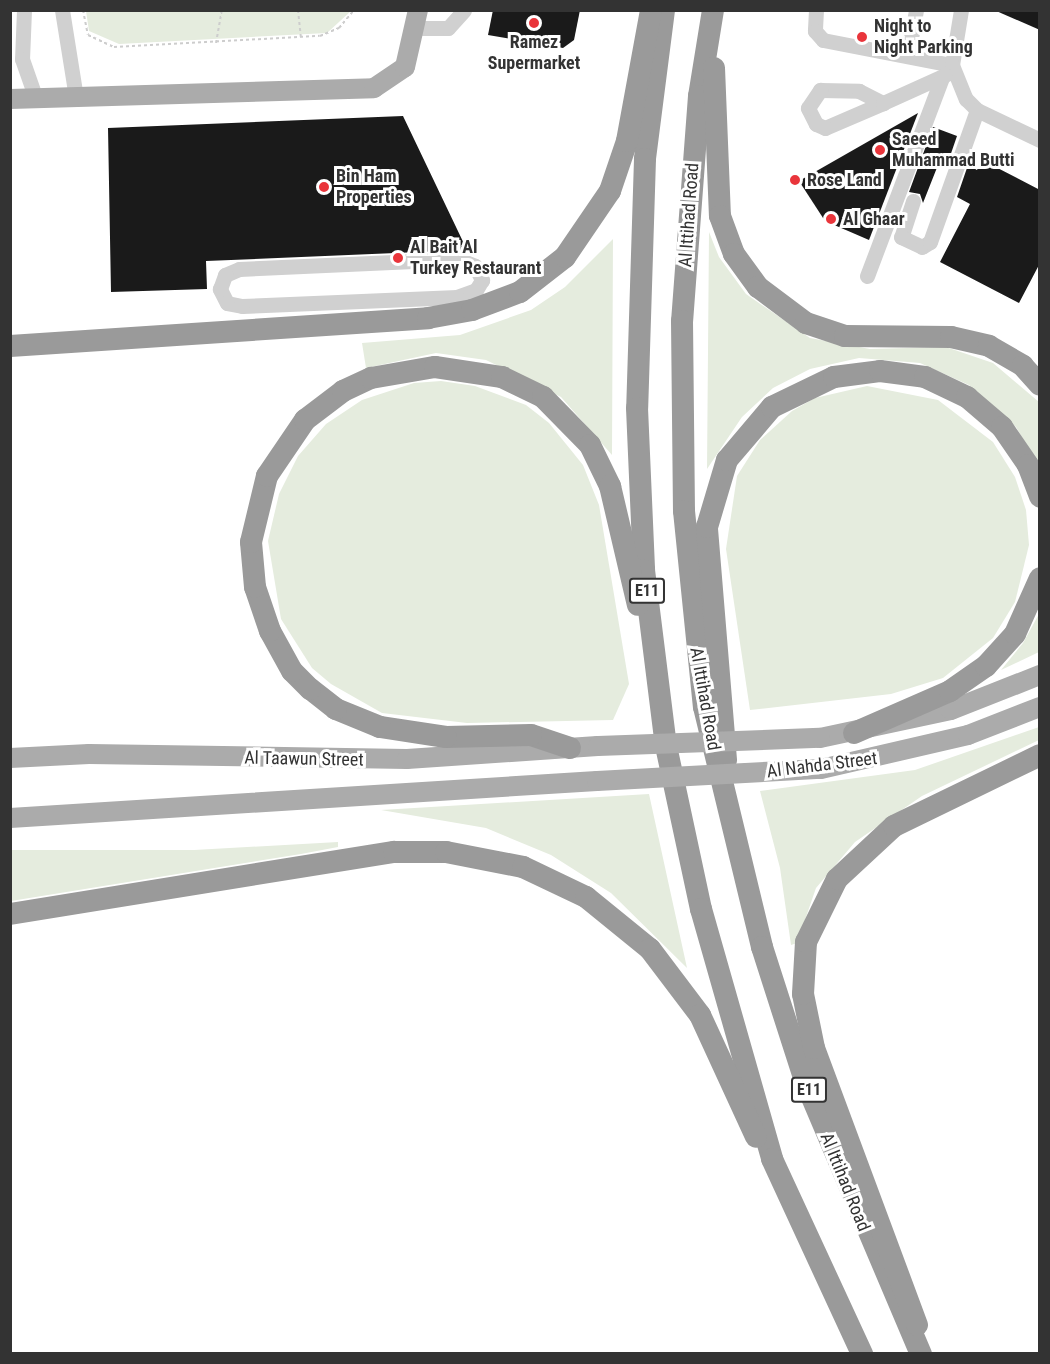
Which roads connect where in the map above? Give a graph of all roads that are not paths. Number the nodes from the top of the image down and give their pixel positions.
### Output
1 (24, 10) edge
2 (62, 10) edge
3 (464, 10) edge
4 (651, 10) edge
5 (664, 10) edge
6 (713, 10) edge
7 (816, 10) edge
8 (916, 10) edge
9 (961, 10) edge
10 (416, 19) edge
11 (908, 55) junction
12 (949, 71) junction
13 (76, 97) junction
14 (10, 99) edge
15 (36, 99) junction
16 (883, 103) dead end
17 (977, 110) junction
18 (1040, 140) edge
19 (913, 201) dead end
20 (867, 276) dead end
21 (287, 304) junction
22 (359, 323) junction
23 (233, 332) junction
24 (10, 346) edge
25 (1040, 385) edge
26 (1040, 497) edge
27 (1040, 578) edge
28 (653, 650) junction
29 (1040, 675) edge
30 (1040, 707) edge
31 (854, 733) junction
32 (598, 746) joint
33 (570, 748) junction
34 (1040, 755) edge
35 (10, 758) edge
36 (728, 816) junction
37 (10, 818) edge
38 (10, 914) edge
39 (772, 1159) junction
40 (862, 1353) edge
41 (921, 1353) edge

1 - 15 street
2 - 13 street
3 - 10 street
4 - 22 highway
5 - 28 highway, E11
6 - 25 highway
6 - 36 highway, Al Ittihad Road / E11
7 - 11 street
8 - 11 street
9 - 12 street
10 - 13 main road
11 - 12 street
12 - 16 street
12 - 17 street
12 - 20 street
13 - 15 main road
14 - 15 main road
17 - 18 street
17 - 19 street
21 - 21 street
21 - 22 street
21 - 23 street
22 - 23 highway
23 - 24 highway
26 - 36 highway
27 - 31 highway
28 - 33 highway
28 - 39 highway, E11
29 - 31 main road, Al Nahda Street
30 - 37 main road, Al Nahda Street, bridge
31 - 32 main road, Al Nahda Street, bridge
32 - 33 main road, Al Taawun Street
33 - 35 main road, Al Taawun Street
34 - 41 highway
36 - 41 highway, Al Ittihad Road / E11
38 - 39 highway
39 - 40 highway, E11

